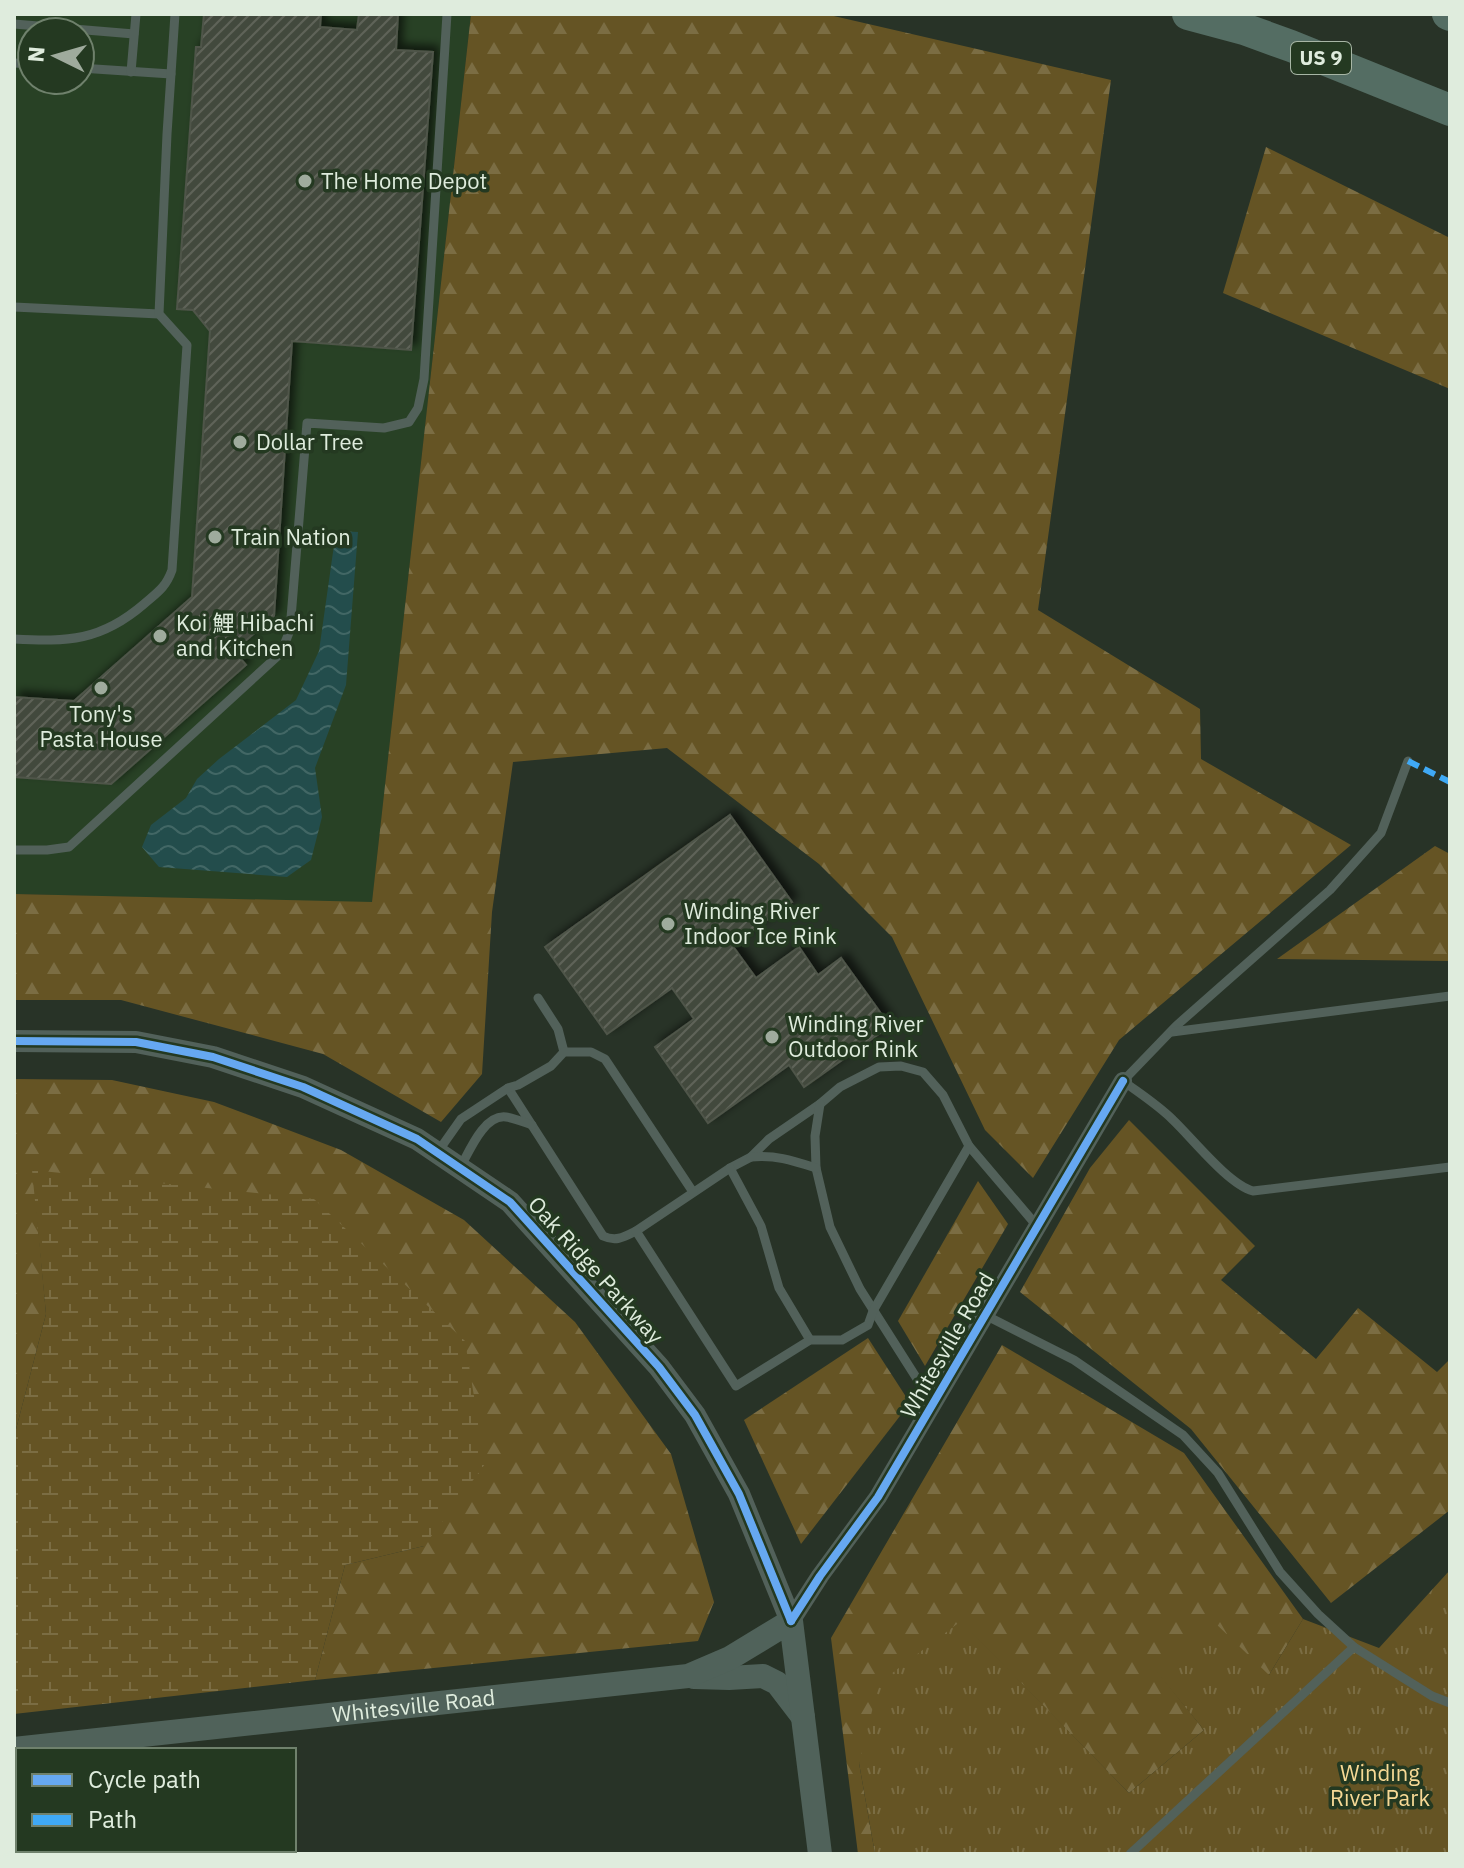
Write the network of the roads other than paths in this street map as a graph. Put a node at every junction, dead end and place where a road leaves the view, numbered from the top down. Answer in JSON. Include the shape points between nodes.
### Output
{"nodes":[{"id":1,"x":136,"y":14,"type":"edge"},
{"id":2,"x":175,"y":14,"type":"edge"},
{"id":3,"x":447,"y":14,"type":"edge"},
{"id":4,"x":1188,"y":14,"type":"edge"},
{"id":5,"x":1256,"y":14,"type":"edge"},
{"id":6,"x":14,"y":24,"type":"edge"},
{"id":7,"x":134,"y":34,"type":"junction"},
{"id":8,"x":96,"y":69,"type":"edge"},
{"id":9,"x":131,"y":72,"type":"junction"},
{"id":10,"x":171,"y":74,"type":"junction"},
{"id":11,"x":1450,"y":110,"type":"edge"},
{"id":12,"x":14,"y":307,"type":"edge"},
{"id":13,"x":159,"y":314,"type":"junction"},
{"id":14,"x":14,"y":639,"type":"edge"},
{"id":15,"x":1408,"y":761,"type":"dead end"},
{"id":16,"x":14,"y":850,"type":"edge"},
{"id":17,"x":1450,"y":996,"type":"edge"},
{"id":18,"x":538,"y":998,"type":"dead end"},
{"id":19,"x":1171,"y":1032,"type":"junction"},
{"id":20,"x":14,"y":1041,"type":"edge"},
{"id":21,"x":564,"y":1052,"type":"junction"},
{"id":22,"x":1123,"y":1081,"type":"junction"},
{"id":23,"x":508,"y":1088,"type":"junction"},
{"id":24,"x":820,"y":1104,"type":"junction"},
{"id":25,"x":532,"y":1125,"type":"junction"},
{"id":26,"x":969,"y":1146,"type":"junction"},
{"id":27,"x":437,"y":1153,"type":"junction"},
{"id":28,"x":751,"y":1157,"type":"junction"},
{"id":29,"x":1450,"y":1167,"type":"edge"},
{"id":30,"x":460,"y":1168,"type":"junction"},
{"id":31,"x":730,"y":1168,"type":"junction"},
{"id":32,"x":816,"y":1168,"type":"junction"},
{"id":33,"x":693,"y":1192,"type":"junction"},
{"id":34,"x":1037,"y":1226,"type":"junction"},
{"id":35,"x":636,"y":1231,"type":"junction"},
{"id":36,"x":873,"y":1311,"type":"junction"},
{"id":37,"x":985,"y":1315,"type":"junction"},
{"id":38,"x":810,"y":1340,"type":"junction"},
{"id":39,"x":933,"y":1404,"type":"junction"},
{"id":40,"x":791,"y":1621,"type":"junction"},
{"id":41,"x":1354,"y":1647,"type":"junction"},
{"id":42,"x":688,"y":1676,"type":"junction"},
{"id":43,"x":1450,"y":1703,"type":"edge"},
{"id":44,"x":803,"y":1717,"type":"junction"},
{"id":45,"x":23,"y":1748,"type":"edge"},
{"id":46,"x":820,"y":1854,"type":"edge"},
{"id":47,"x":1130,"y":1854,"type":"edge"}],
"edges":[{"from":1,"to":7,"type":"lane"},
{"from":2,"to":10,"type":"lane"},
{"from":3,"to":16,"type":"lane","via":[[418,408],[409,422],[384,428],[307,423],[290,630],[281,653],[69,847]]},
{"from":4,"to":11,"type":"highway","number":"US 9","via":[[1291,46]]},
{"from":5,"to":11,"type":"highway"},
{"from":6,"to":7,"type":"lane"},
{"from":7,"to":9,"type":"lane"},
{"from":8,"to":9,"type":"lane"},
{"from":9,"to":10,"type":"lane"},
{"from":10,"to":13,"type":"lane"},
{"from":12,"to":13,"type":"lane"},
{"from":13,"to":14,"type":"lane","via":[[187,345],[167,584],[126,619],[87,637]]},
{"from":15,"to":19,"type":"lane","via":[[1381,833],[1330,890]]},
{"from":17,"to":19,"type":"lane"},
{"from":18,"to":21,"type":"lane","via":[[558,1029]]},
{"from":19,"to":22,"type":"lane"},
{"from":20,"to":27,"type":"street","name":"Oak Ridge Parkway","via":[[136,1042],[213,1057],[303,1087]]},
{"from":21,"to":23,"type":"lane","via":[[551,1066]]},
{"from":21,"to":33,"type":"lane","via":[[591,1052],[605,1059]]},
{"from":22,"to":29,"type":"lane","via":[[1171,1118],[1243,1188],[1253,1191]]},
{"from":22,"to":34,"type":"street","name":"Whitesville Road"},
{"from":23,"to":25,"type":"lane"},
{"from":23,"to":27,"type":"lane","via":[[461,1119]]},
{"from":24,"to":26,"type":"lane","via":[[879,1067],[923,1072],[943,1095]]},
{"from":24,"to":28,"type":"lane"},
{"from":24,"to":32,"type":"lane"},
{"from":25,"to":30,"type":"lane","via":[[497,1117]]},
{"from":25,"to":35,"type":"lane","via":[[603,1236],[620,1239]]},
{"from":26,"to":34,"type":"lane"},
{"from":26,"to":36,"type":"lane"},
{"from":27,"to":30,"type":"street","name":"Oak Ridge Parkway"},
{"from":28,"to":31,"type":"lane"},
{"from":28,"to":32,"type":"lane","via":[[772,1155]]},
{"from":30,"to":40,"type":"street","name":"Oak Ridge Parkway","via":[[510,1202],[659,1367],[695,1415],[739,1494]]},
{"from":31,"to":33,"type":"lane"},
{"from":31,"to":38,"type":"lane","via":[[761,1226],[779,1288]]},
{"from":32,"to":36,"type":"lane","via":[[830,1227]]},
{"from":33,"to":35,"type":"lane"},
{"from":34,"to":37,"type":"street","name":"Whitesville Road"},
{"from":35,"to":38,"type":"lane","via":[[736,1386]]},
{"from":36,"to":38,"type":"lane","via":[[868,1325],[842,1340]]},
{"from":36,"to":39,"type":"lane"},
{"from":37,"to":39,"type":"street","name":"Whitesville Road"},
{"from":37,"to":41,"type":"lane","via":[[1074,1360],[1183,1435],[1218,1473],[1280,1572]]},
{"from":39,"to":40,"type":"street","name":"Whitesville Road","via":[[878,1497]]},
{"from":40,"to":42,"type":"main road","name":"Whitesville Road"},
{"from":40,"to":44,"type":"main road","name":"Oak Ridge Parkway"},
{"from":41,"to":43,"type":"lane"},
{"from":41,"to":47,"type":"lane"},
{"from":42,"to":44,"type":"main road","via":[[763,1676],[777,1683]]},
{"from":42,"to":45,"type":"main road","name":"Whitesville Road"},
{"from":44,"to":46,"type":"main road","name":"Oak Ridge Parkway"}]}
